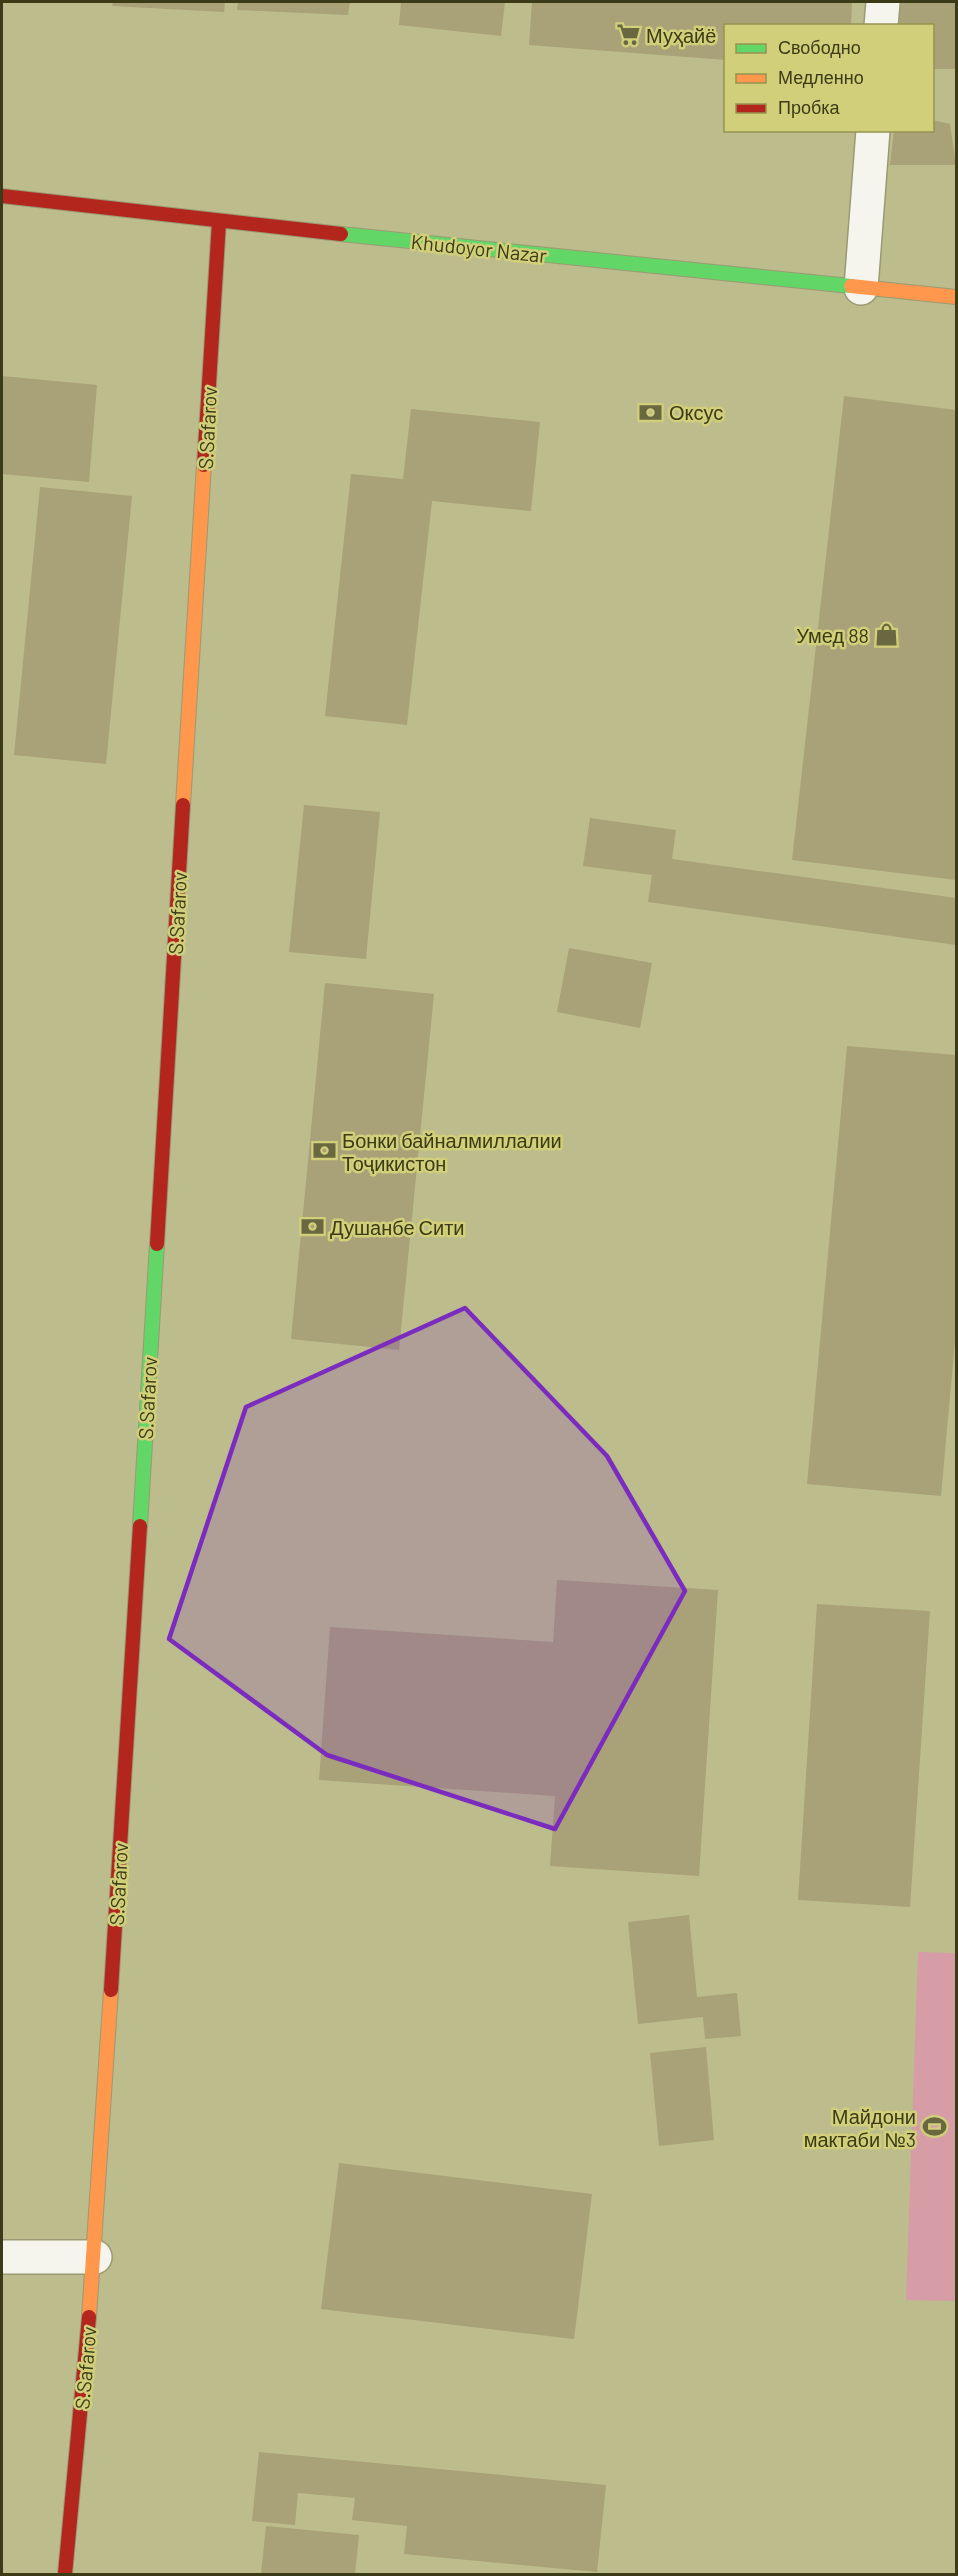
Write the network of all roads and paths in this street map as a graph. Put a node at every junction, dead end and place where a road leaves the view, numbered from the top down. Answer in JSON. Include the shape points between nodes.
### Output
{"nodes":[{"id":1,"x":883,"y":2,"type":"edge"},
{"id":2,"x":881,"y":24,"type":"edge"},
{"id":3,"x":873,"y":132,"type":"edge"},
{"id":4,"x":2,"y":196,"type":"edge"},
{"id":5,"x":219,"y":222,"type":"junction"},
{"id":6,"x":861,"y":288,"type":"junction"},
{"id":7,"x":957,"y":297,"type":"edge"},
{"id":8,"x":95,"y":2257,"type":"junction"},
{"id":9,"x":2,"y":2258,"type":"edge"},
{"id":10,"x":65,"y":2574,"type":"edge"}],
"edges":[{"from":1,"to":2,"type":"street"},
{"from":3,"to":6,"type":"street"},
{"from":4,"to":5,"type":"street","name":"Khudoyor Nazar"},
{"from":5,"to":6,"type":"street","name":"Khudoyor Nazar"},
{"from":5,"to":8,"type":"street","name":"S.Safarov"},
{"from":6,"to":7,"type":"street","name":"Khudoyor Nazar"},
{"from":8,"to":9,"type":"street"},
{"from":8,"to":10,"type":"street","name":"S.Safarov"}]}
